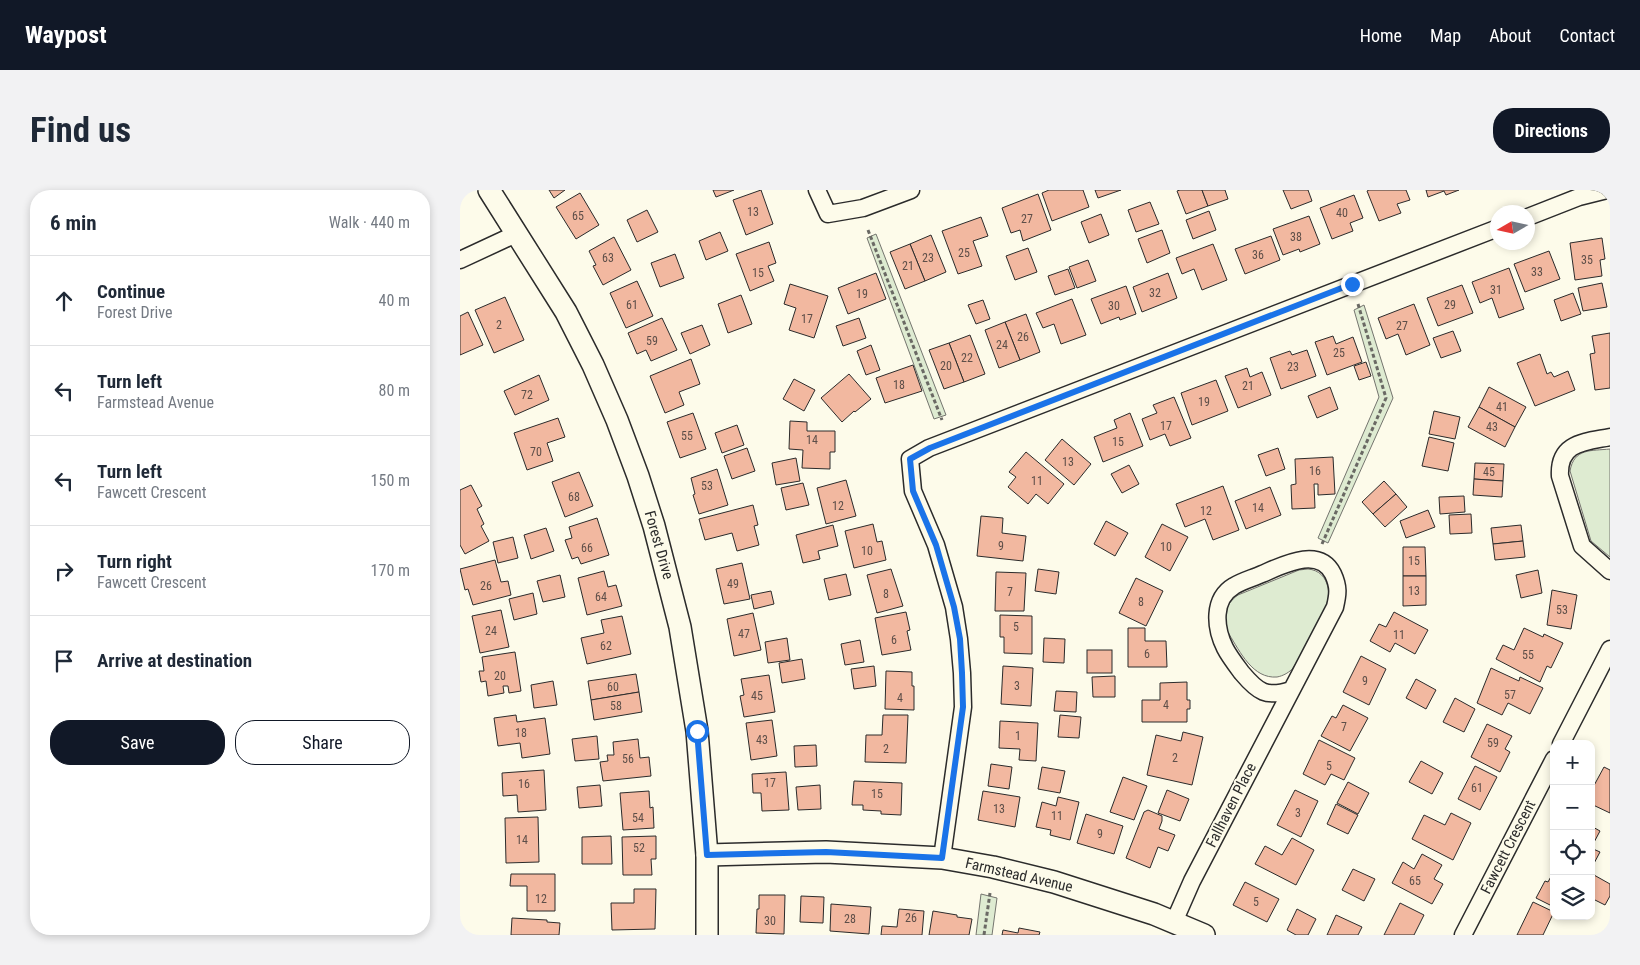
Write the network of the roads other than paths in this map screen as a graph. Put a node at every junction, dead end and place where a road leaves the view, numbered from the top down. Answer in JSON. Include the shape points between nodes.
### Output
{"nodes":[{"id":1,"x":489,"y":190,"type":"edge"},
{"id":2,"x":817,"y":190,"type":"edge"},
{"id":3,"x":911,"y":190,"type":"edge"},
{"id":4,"x":1607,"y":190,"type":"edge"},
{"id":5,"x":1535,"y":214,"type":"edge"},
{"id":6,"x":1490,"y":231,"type":"edge"},
{"id":7,"x":518,"y":233,"type":"junction"},
{"id":8,"x":460,"y":260,"type":"edge"},
{"id":9,"x":1610,"y":437,"type":"edge"},
{"id":10,"x":1610,"y":571,"type":"edge"},
{"id":11,"x":1610,"y":649,"type":"edge"},
{"id":12,"x":1290,"y":690,"type":"junction"},
{"id":13,"x":1563,"y":740,"type":"edge"},
{"id":14,"x":1550,"y":767,"type":"edge"},
{"id":15,"x":707,"y":855,"type":"junction"},
{"id":16,"x":942,"y":858,"type":"junction"},
{"id":17,"x":1174,"y":922,"type":"junction"},
{"id":18,"x":708,"y":935,"type":"edge"},
{"id":19,"x":1204,"y":935,"type":"edge"},
{"id":20,"x":1463,"y":935,"type":"edge"}],
"edges":[{"from":1,"to":7,"type":"street","name":"Forest Drive"},
{"from":2,"to":3,"type":"street","via":[[828,214],[863,208]]},
{"from":4,"to":5,"type":"street"},
{"from":6,"to":16,"type":"street","via":[[930,448],[910,459],[913,491],[936,545],[960,639],[963,707]]},
{"from":7,"to":8,"type":"street"},
{"from":7,"to":15,"type":"street","name":"Forest Drive","via":[[566,312],[593,365],[617,420],[654,526],[690,679]]},
{"from":9,"to":10,"type":"street","via":[[1575,445],[1564,455],[1560,468],[1582,546]]},
{"from":11,"to":13,"type":"street"},
{"from":12,"to":12,"type":"street","name":"Fallhaven Place","via":[[1277,694],[1263,692],[1248,680],[1225,648],[1219,632],[1218,608],[1223,596],[1233,587],[1296,561],[1310,559],[1322,562],[1330,569],[1338,584],[1338,594],[1335,607]]},
{"from":12,"to":17,"type":"street","name":"Fallhaven Place"},
{"from":14,"to":20,"type":"street","name":"Fawcett Crescent"},
{"from":15,"to":16,"type":"street","name":"Farmstead Avenue","via":[[826,852]]},
{"from":15,"to":18,"type":"street","name":"Forest Drive"},
{"from":16,"to":17,"type":"street","name":"Farmstead Avenue","via":[[1054,882]]},
{"from":17,"to":19,"type":"street","name":"Farmstead Avenue"}]}
